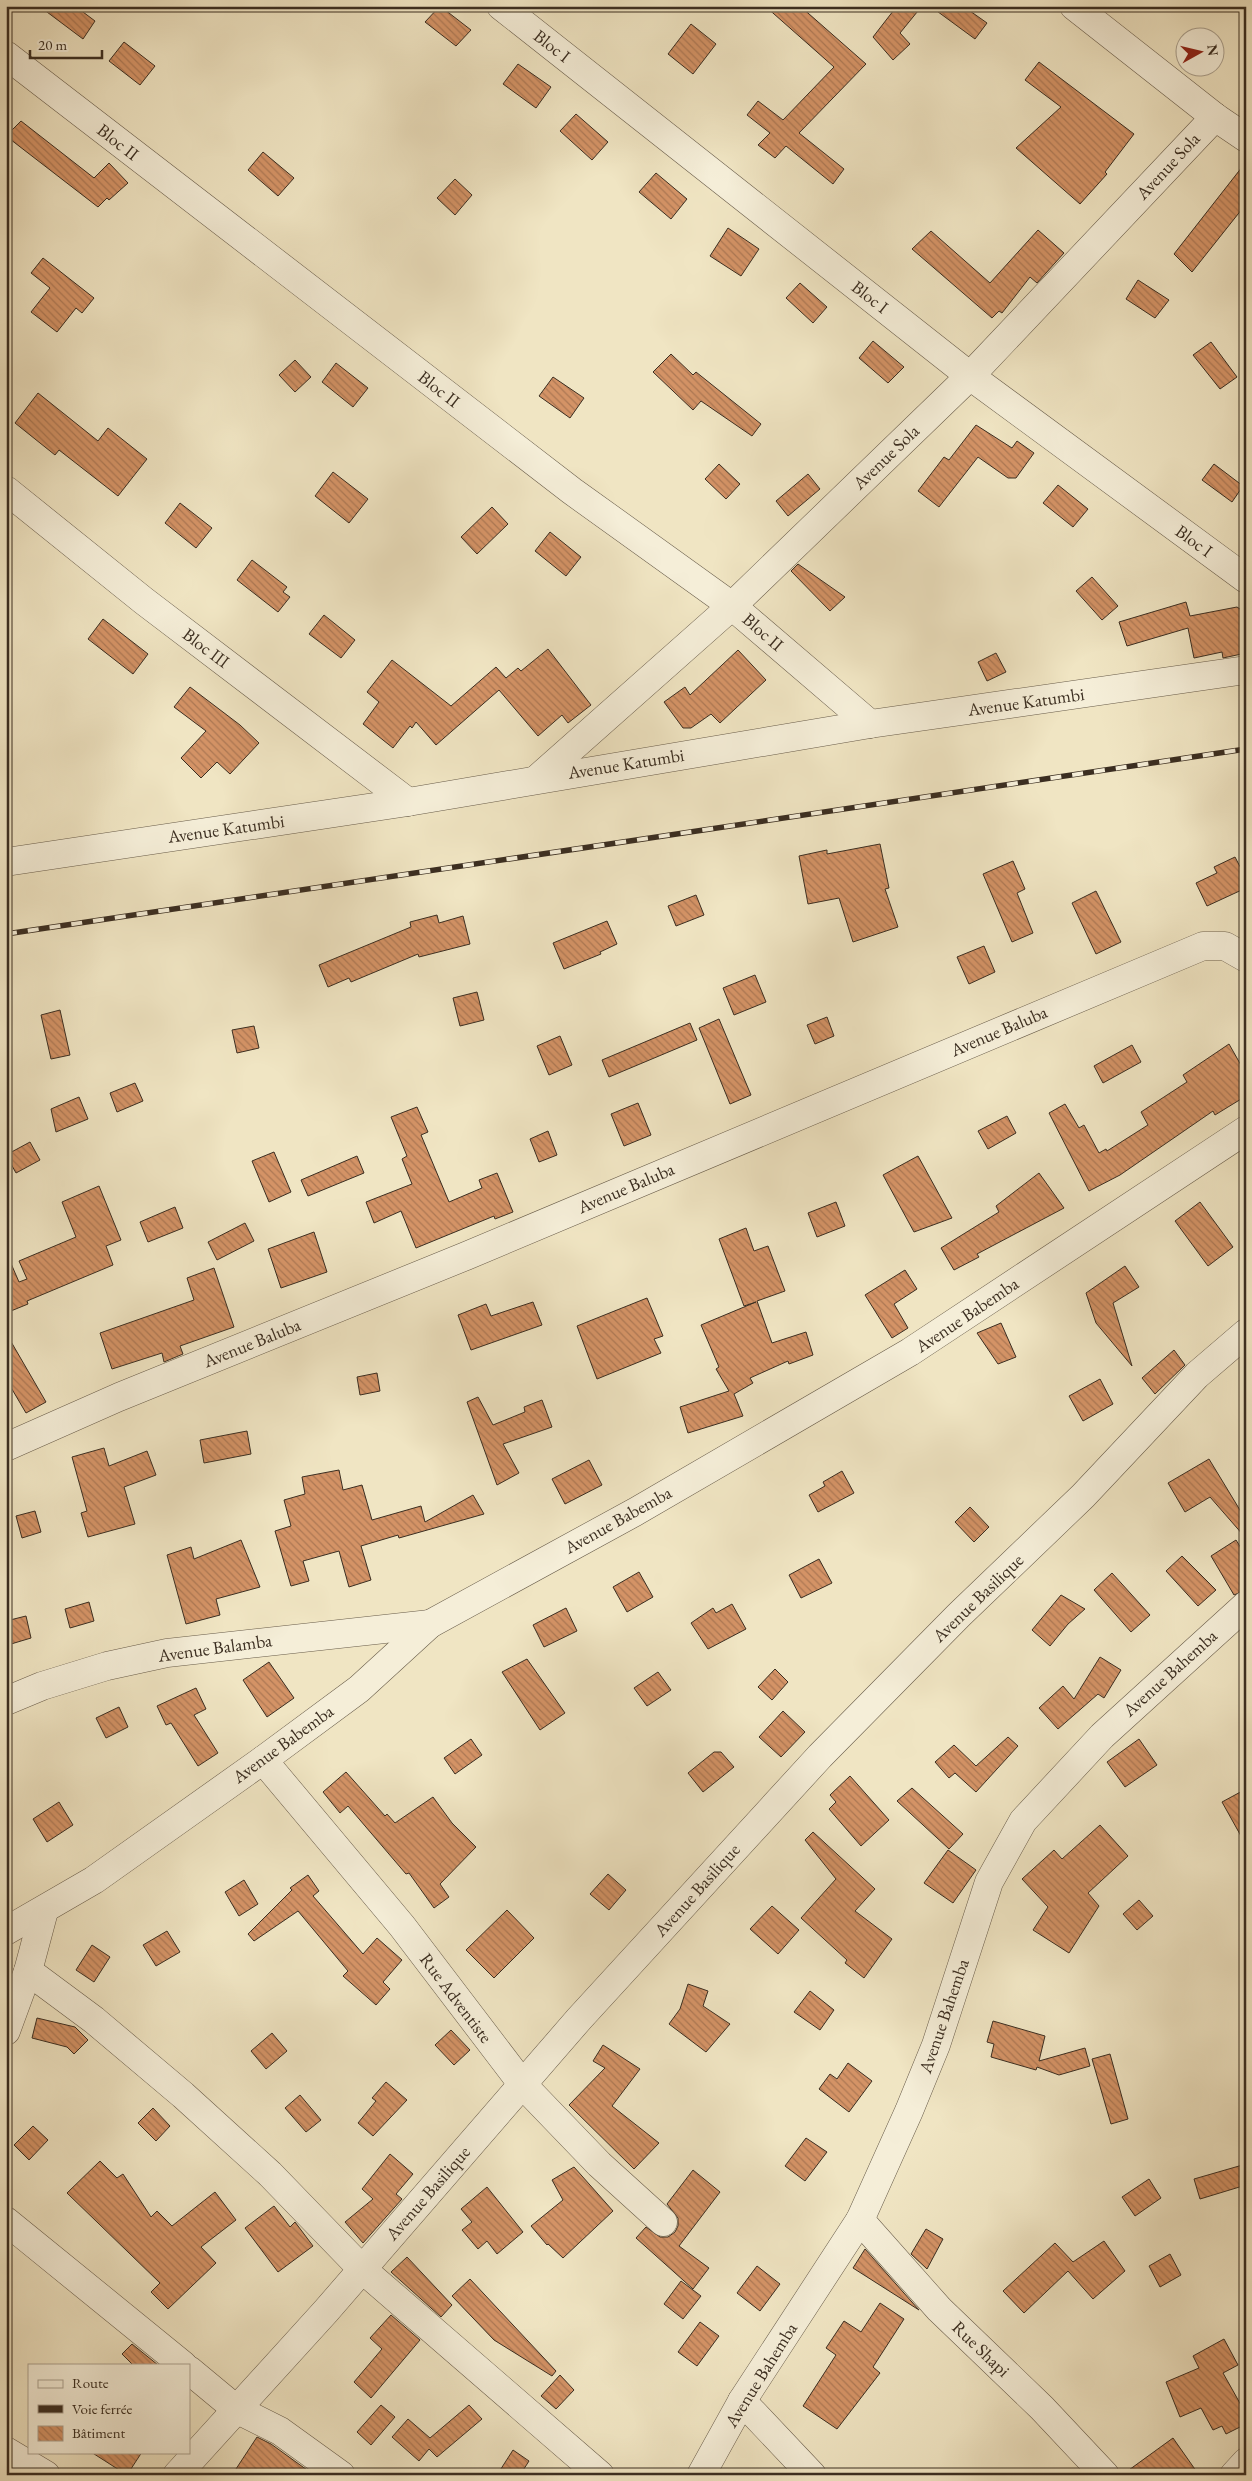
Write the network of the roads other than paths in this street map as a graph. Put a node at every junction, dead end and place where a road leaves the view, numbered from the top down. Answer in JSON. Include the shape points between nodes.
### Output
{"nodes":[{"id":1,"x":501,"y":6,"type":"edge"},
{"id":2,"x":1074,"y":6,"type":"edge"},
{"id":3,"x":6,"y":55,"type":"edge"},
{"id":4,"x":1215,"y":117,"type":"junction"},
{"id":5,"x":1246,"y":138,"type":"edge"},
{"id":6,"x":970,"y":376,"type":"junction"},
{"id":7,"x":6,"y":490,"type":"edge"},
{"id":8,"x":1246,"y":579,"type":"edge"},
{"id":9,"x":732,"y":606,"type":"junction"},
{"id":10,"x":1246,"y":670,"type":"edge"},
{"id":11,"x":870,"y":724,"type":"junction"},
{"id":12,"x":538,"y":778,"type":"junction"},
{"id":13,"x":408,"y":802,"type":"junction"},
{"id":14,"x":6,"y":862,"type":"edge"},
{"id":15,"x":1246,"y":958,"type":"edge"},
{"id":16,"x":1246,"y":1130,"type":"edge"},
{"id":17,"x":1246,"y":1333,"type":"edge"},
{"id":18,"x":6,"y":1447,"type":"edge"},
{"id":19,"x":1246,"y":1605,"type":"edge"},
{"id":20,"x":430,"y":1624,"type":"junction"},
{"id":21,"x":6,"y":1701,"type":"edge"},
{"id":22,"x":263,"y":1760,"type":"junction"},
{"id":23,"x":44,"y":1911,"type":"junction"},
{"id":24,"x":6,"y":1931,"type":"edge"},
{"id":25,"x":28,"y":1971,"type":"junction"},
{"id":26,"x":6,"y":2031,"type":"edge"},
{"id":27,"x":523,"y":2085,"type":"junction"},
{"id":28,"x":860,"y":2220,"type":"junction"},
{"id":29,"x":6,"y":2221,"type":"edge"},
{"id":30,"x":664,"y":2222,"type":"dead end"},
{"id":31,"x":362,"y":2269,"type":"junction"},
{"id":32,"x":182,"y":2364,"type":"edge"},
{"id":33,"x":190,"y":2371,"type":"edge"},
{"id":34,"x":742,"y":2401,"type":"junction"},
{"id":35,"x":236,"y":2409,"type":"junction"},
{"id":36,"x":6,"y":2451,"type":"edge"},
{"id":37,"x":1246,"y":2462,"type":"edge"},
{"id":38,"x":46,"y":2475,"type":"edge"},
{"id":39,"x":177,"y":2475,"type":"edge"},
{"id":40,"x":341,"y":2475,"type":"edge"},
{"id":41,"x":600,"y":2475,"type":"edge"},
{"id":42,"x":701,"y":2475,"type":"edge"},
{"id":43,"x":812,"y":2475,"type":"edge"},
{"id":44,"x":1105,"y":2475,"type":"edge"},
{"id":45,"x":1234,"y":2475,"type":"edge"}],
"edges":[{"from":1,"to":6,"type":"street","name":"Bloc I"},
{"from":2,"to":4,"type":"street"},
{"from":3,"to":9,"type":"street","name":"Bloc II","via":[[572,491]]},
{"from":4,"to":5,"type":"street"},
{"from":4,"to":6,"type":"street","name":"Avenue Sola"},
{"from":6,"to":8,"type":"street","name":"Bloc I"},
{"from":6,"to":9,"type":"street","name":"Avenue Sola"},
{"from":7,"to":13,"type":"street","name":"Bloc III","via":[[144,601]]},
{"from":9,"to":11,"type":"street","name":"Bloc II"},
{"from":9,"to":12,"type":"street","name":"Avenue Sola"},
{"from":10,"to":11,"type":"street","name":"Avenue Katumbi"},
{"from":11,"to":12,"type":"street","name":"Avenue Katumbi"},
{"from":12,"to":13,"type":"street","name":"Avenue Katumbi"},
{"from":13,"to":14,"type":"street","name":"Avenue Katumbi"},
{"from":15,"to":18,"type":"street","name":"Avenue Baluba","via":[[1225,946],[1203,946]]},
{"from":16,"to":20,"type":"street","name":"Avenue Babemba","via":[[910,1352],[644,1507]]},
{"from":17,"to":27,"type":"street","name":"Avenue Basilique","via":[[1197,1375],[1083,1496],[959,1615],[820,1756]]},
{"from":19,"to":28,"type":"street","name":"Avenue Bahemba","via":[[1102,1736],[1023,1821],[989,1882],[936,2045]]},
{"from":20,"to":21,"type":"street","name":"Avenue Balamba","via":[[167,1652],[107,1666]]},
{"from":20,"to":22,"type":"street","name":"Avenue Babemba","via":[[359,1689]]},
{"from":22,"to":23,"type":"street","name":"Avenue Babemba","via":[[94,1880]]},
{"from":22,"to":27,"type":"street","name":"Rue Adventiste","via":[[402,1926]]},
{"from":23,"to":24,"type":"street","name":"Avenue Babemba"},
{"from":23,"to":25,"type":"street"},
{"from":25,"to":26,"type":"street"},
{"from":25,"to":31,"type":"street","via":[[102,2026],[183,2094],[270,2174]]},
{"from":27,"to":30,"type":"street","name":"Rue Adventiste","via":[[599,2164]]},
{"from":27,"to":31,"type":"street","name":"Avenue Basilique"},
{"from":28,"to":34,"type":"street","name":"Avenue Bahemba"},
{"from":28,"to":44,"type":"street","name":"Rue Shapi","via":[[939,2309],[1042,2408]]},
{"from":29,"to":32,"type":"street"},
{"from":31,"to":35,"type":"street","name":"Avenue Basilique"},
{"from":31,"to":41,"type":"street"},
{"from":33,"to":35,"type":"street"},
{"from":34,"to":42,"type":"street","name":"Avenue Bahemba"},
{"from":34,"to":43,"type":"street"},
{"from":35,"to":39,"type":"street","name":"Avenue Basilique"},
{"from":35,"to":40,"type":"street","via":[[280,2431]]},
{"from":36,"to":38,"type":"street"},
{"from":37,"to":45,"type":"street"}]}
